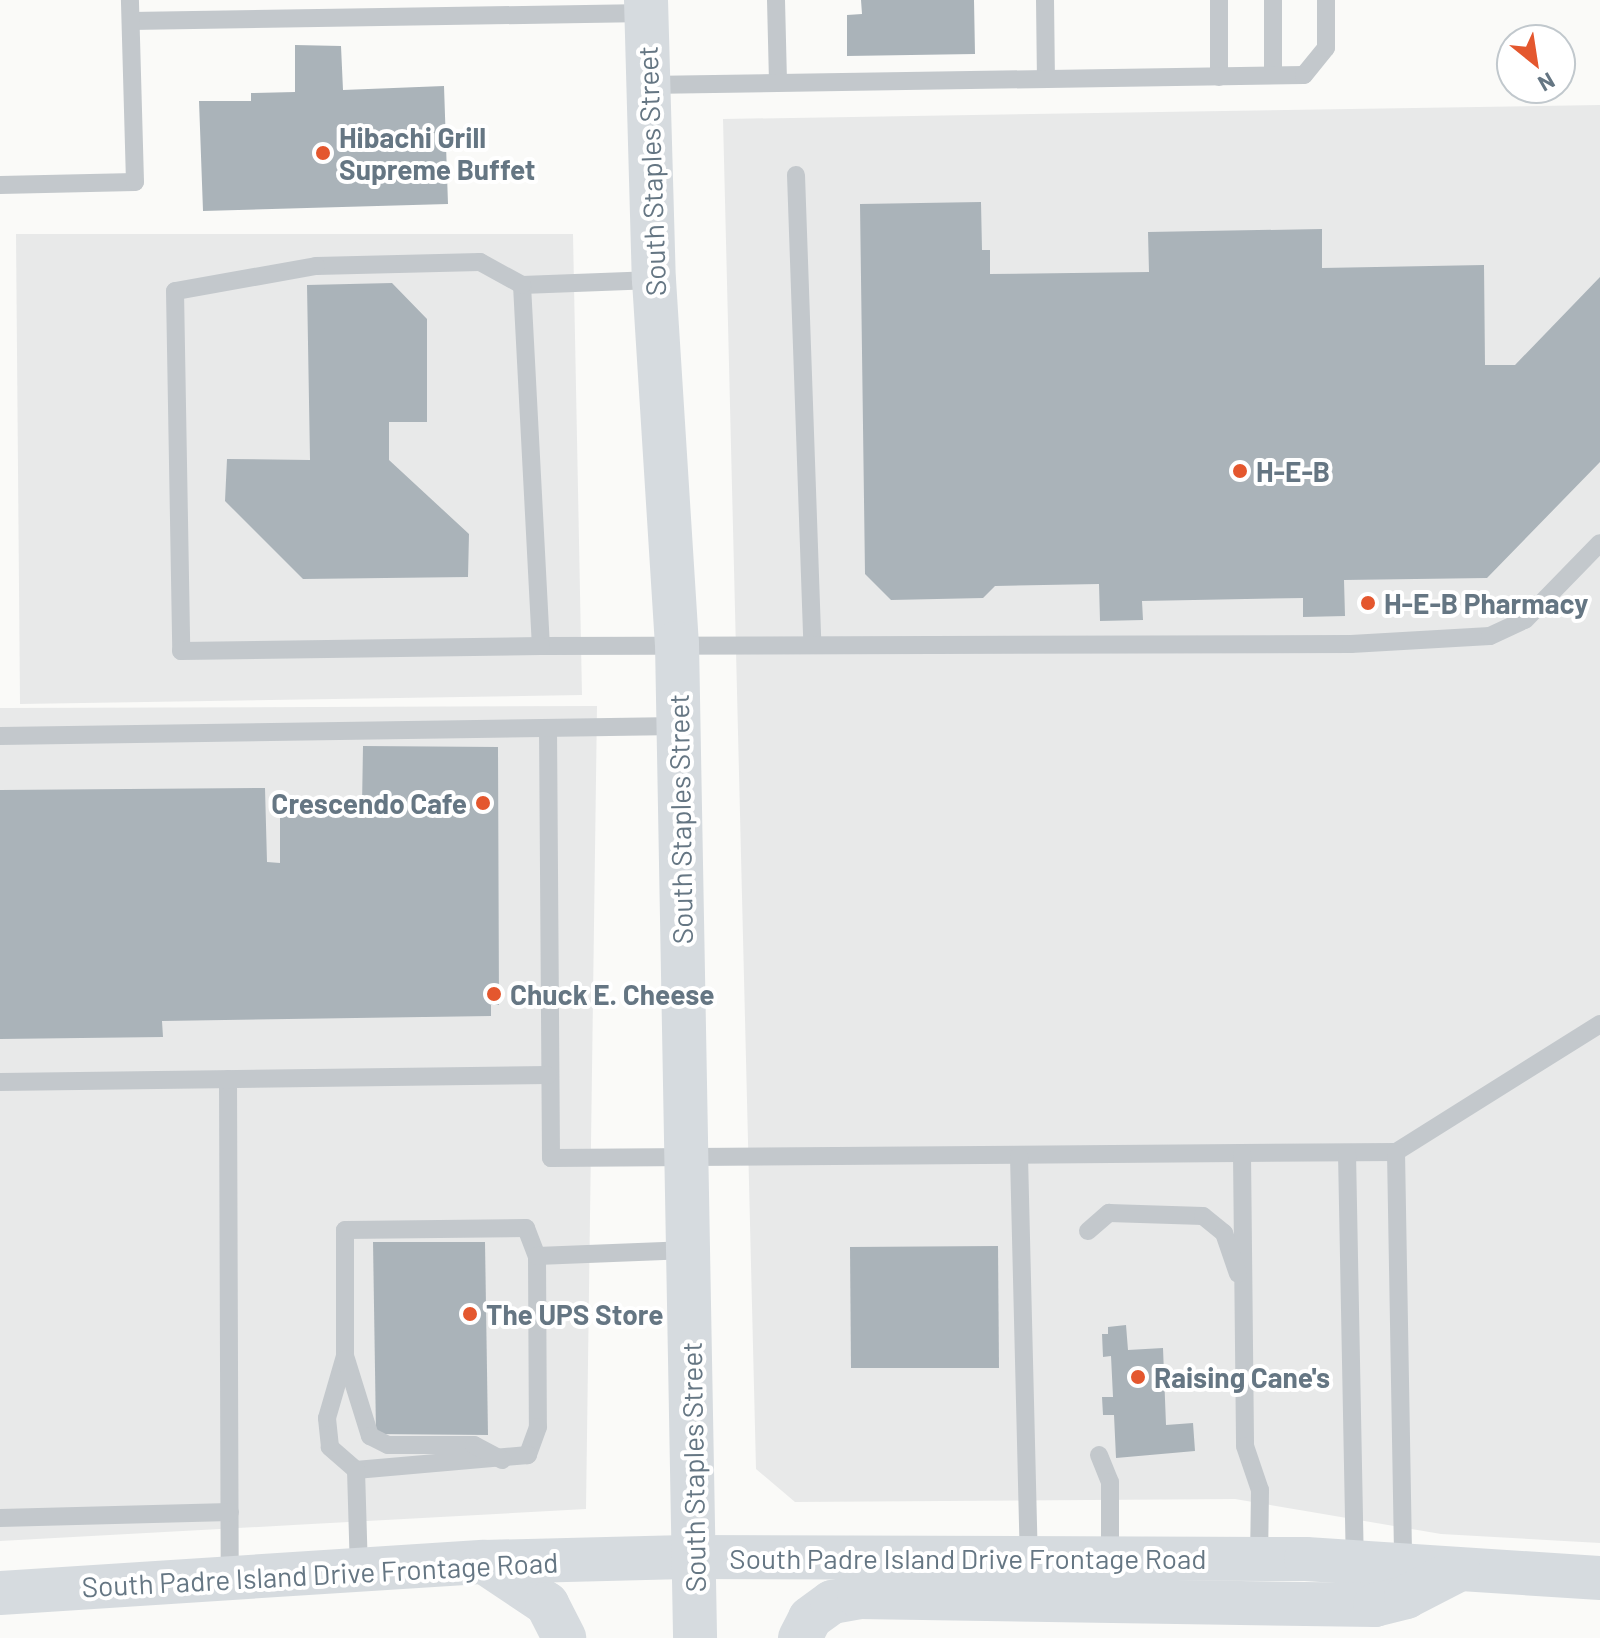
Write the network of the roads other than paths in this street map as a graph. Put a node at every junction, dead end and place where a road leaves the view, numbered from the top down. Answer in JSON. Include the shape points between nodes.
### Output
{"nodes":[{"id":1,"x":130,"y":0,"type":"edge"},
{"id":2,"x":776,"y":0,"type":"edge"},
{"id":3,"x":1045,"y":0,"type":"edge"},
{"id":4,"x":1219,"y":0,"type":"edge"},
{"id":5,"x":1273,"y":0,"type":"edge"},
{"id":6,"x":1326,"y":0,"type":"edge"},
{"id":7,"x":647,"y":6,"type":"edge"},
{"id":8,"x":131,"y":21,"type":"junction"},
{"id":9,"x":1273,"y":75,"type":"junction"},
{"id":10,"x":1219,"y":77,"type":"junction"},
{"id":11,"x":1046,"y":79,"type":"junction"},
{"id":12,"x":778,"y":82,"type":"junction"},
{"id":13,"x":647,"y":85,"type":"junction"},
{"id":14,"x":796,"y":175,"type":"dead end"},
{"id":15,"x":0,"y":185,"type":"edge"},
{"id":16,"x":654,"y":280,"type":"junction"},
{"id":17,"x":522,"y":285,"type":"junction"},
{"id":18,"x":1600,"y":543,"type":"edge"},
{"id":19,"x":677,"y":643,"type":"junction"},
{"id":20,"x":812,"y":643,"type":"junction"},
{"id":21,"x":541,"y":646,"type":"junction"},
{"id":22,"x":678,"y":726,"type":"junction"},
{"id":23,"x":548,"y":728,"type":"junction"},
{"id":24,"x":0,"y":736,"type":"edge"},
{"id":25,"x":1600,"y":1024,"type":"edge"},
{"id":26,"x":548,"y":1075,"type":"junction"},
{"id":27,"x":228,"y":1079,"type":"junction"},
{"id":28,"x":0,"y":1082,"type":"edge"},
{"id":29,"x":1396,"y":1152,"type":"junction"},
{"id":30,"x":1347,"y":1153,"type":"junction"},
{"id":31,"x":1242,"y":1154,"type":"junction"},
{"id":32,"x":1019,"y":1156,"type":"junction"},
{"id":33,"x":687,"y":1160,"type":"junction"},
{"id":34,"x":1088,"y":1231,"type":"dead end"},
{"id":35,"x":689,"y":1250,"type":"junction"},
{"id":36,"x":537,"y":1256,"type":"junction"},
{"id":37,"x":1243,"y":1292,"type":"junction"},
{"id":38,"x":345,"y":1356,"type":"junction"},
{"id":39,"x":1099,"y":1455,"type":"dead end"},
{"id":40,"x":503,"y":1461,"type":"junction"},
{"id":41,"x":356,"y":1470,"type":"junction"},
{"id":42,"x":230,"y":1512,"type":"junction"},
{"id":43,"x":0,"y":1518,"type":"edge"},
{"id":44,"x":695,"y":1557,"type":"junction"},
{"id":45,"x":1029,"y":1557,"type":"junction"},
{"id":46,"x":1110,"y":1558,"type":"junction"},
{"id":47,"x":1259,"y":1559,"type":"junction"},
{"id":48,"x":1355,"y":1561,"type":"junction"},
{"id":49,"x":484,"y":1562,"type":"junction"},
{"id":50,"x":1403,"y":1565,"type":"junction"},
{"id":51,"x":1460,"y":1569,"type":"junction"},
{"id":52,"x":359,"y":1570,"type":"junction"},
{"id":53,"x":230,"y":1578,"type":"junction"},
{"id":54,"x":1600,"y":1578,"type":"edge"},
{"id":55,"x":0,"y":1593,"type":"edge"},
{"id":56,"x":564,"y":1638,"type":"edge"},
{"id":57,"x":695,"y":1638,"type":"edge"},
{"id":58,"x":800,"y":1638,"type":"edge"}],
"edges":[{"from":1,"to":8,"type":"lane"},
{"from":2,"to":12,"type":"lane"},
{"from":3,"to":11,"type":"lane"},
{"from":4,"to":10,"type":"lane"},
{"from":5,"to":9,"type":"lane"},
{"from":6,"to":9,"type":"lane","via":[[1326,48],[1304,75]]},
{"from":7,"to":8,"type":"lane"},
{"from":7,"to":13,"type":"main road","name":"South Staples Street"},
{"from":8,"to":15,"type":"lane","via":[[135,182]]},
{"from":9,"to":10,"type":"lane"},
{"from":10,"to":11,"type":"lane"},
{"from":11,"to":12,"type":"lane"},
{"from":12,"to":13,"type":"lane"},
{"from":13,"to":16,"type":"main road","name":"South Staples Street"},
{"from":14,"to":20,"type":"lane"},
{"from":16,"to":17,"type":"lane"},
{"from":16,"to":19,"type":"main road","name":"South Staples Street"},
{"from":17,"to":21,"type":"lane"},
{"from":17,"to":21,"type":"lane","via":[[480,262],[466,262],[316,266],[175,291],[181,651]]},
{"from":18,"to":20,"type":"lane","via":[[1525,620],[1490,636],[1351,644]]},
{"from":19,"to":20,"type":"lane"},
{"from":19,"to":21,"type":"lane"},
{"from":19,"to":22,"type":"main road","name":"South Staples Street"},
{"from":22,"to":23,"type":"lane"},
{"from":22,"to":33,"type":"main road","name":"South Staples Street"},
{"from":23,"to":24,"type":"lane"},
{"from":23,"to":26,"type":"lane"},
{"from":25,"to":29,"type":"lane"},
{"from":26,"to":27,"type":"lane"},
{"from":26,"to":33,"type":"lane","via":[[551,1158]]},
{"from":27,"to":28,"type":"lane"},
{"from":27,"to":42,"type":"lane"},
{"from":29,"to":30,"type":"lane"},
{"from":29,"to":50,"type":"lane"},
{"from":30,"to":31,"type":"lane"},
{"from":30,"to":48,"type":"lane"},
{"from":31,"to":32,"type":"lane"},
{"from":31,"to":37,"type":"lane"},
{"from":32,"to":33,"type":"lane"},
{"from":32,"to":45,"type":"lane"},
{"from":33,"to":35,"type":"main road","name":"South Staples Street"},
{"from":34,"to":37,"type":"lane","via":[[1109,1213],[1203,1216],[1224,1233]]},
{"from":35,"to":36,"type":"lane"},
{"from":35,"to":44,"type":"main road","name":"South Staples Street"},
{"from":36,"to":38,"type":"lane","via":[[526,1228],[345,1230]]},
{"from":36,"to":40,"type":"lane","via":[[538,1427],[528,1455]]},
{"from":37,"to":47,"type":"lane","via":[[1245,1446],[1260,1490]]},
{"from":38,"to":40,"type":"lane","via":[[370,1436],[388,1445],[474,1445]]},
{"from":38,"to":41,"type":"lane","via":[[327,1418],[330,1447]]},
{"from":39,"to":46,"type":"lane","via":[[1110,1482]]},
{"from":40,"to":41,"type":"lane"},
{"from":41,"to":52,"type":"lane"},
{"from":42,"to":43,"type":"lane"},
{"from":42,"to":53,"type":"lane"},
{"from":44,"to":45,"type":"main road","name":"South Padre Island Drive Frontage Road"},
{"from":44,"to":49,"type":"main road","name":"South Padre Island Drive Frontage Road"},
{"from":44,"to":57,"type":"main road","name":"South Staples Street"},
{"from":45,"to":46,"type":"main road","name":"South Padre Island Drive Frontage Road"},
{"from":46,"to":47,"type":"main road","name":"South Padre Island Drive Frontage Road"},
{"from":47,"to":48,"type":"main road","name":"South Padre Island Drive Frontage Road"},
{"from":48,"to":50,"type":"main road","name":"South Padre Island Drive Frontage Road"},
{"from":49,"to":52,"type":"main road","name":"South Padre Island Drive Frontage Road"},
{"from":49,"to":56,"type":"main road","via":[[547,1604]]},
{"from":50,"to":51,"type":"main road","name":"South Padre Island Drive Frontage Road"},
{"from":51,"to":54,"type":"main road","name":"South Padre Island Drive Frontage Road"},
{"from":51,"to":58,"type":"main road","via":[[1406,1597],[1375,1605],[859,1597],[832,1602],[810,1618]]},
{"from":52,"to":53,"type":"main road","name":"South Padre Island Drive Frontage Road"},
{"from":53,"to":55,"type":"main road","name":"South Padre Island Drive Frontage Road"}]}
